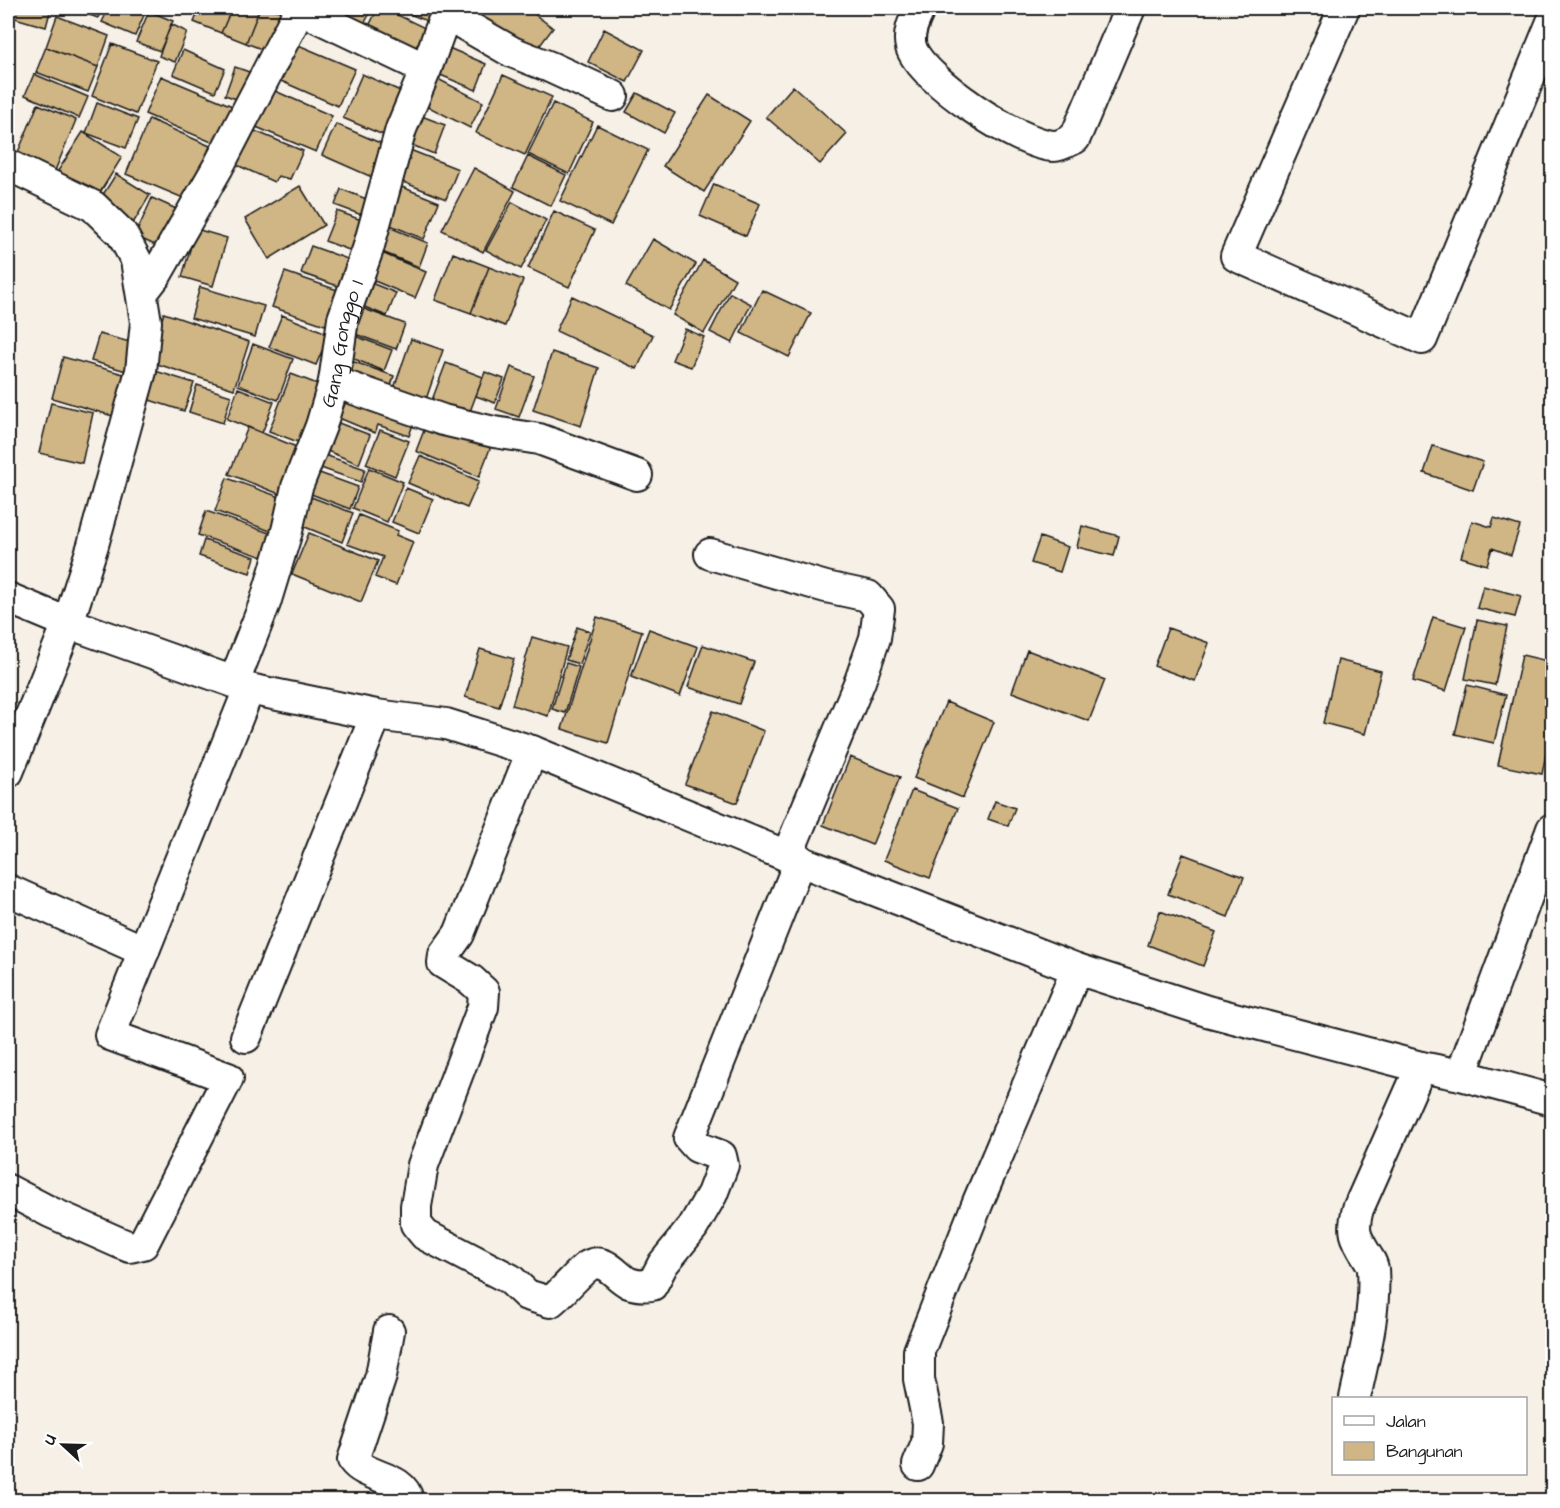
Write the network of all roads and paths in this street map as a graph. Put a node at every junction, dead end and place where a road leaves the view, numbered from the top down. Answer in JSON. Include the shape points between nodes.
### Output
{"nodes":[{"id":1,"x":300,"y":8,"type":"edge"},
{"id":2,"x":920,"y":8,"type":"edge"},
{"id":3,"x":1130,"y":8,"type":"edge"},
{"id":4,"x":1344,"y":8,"type":"edge"},
{"id":5,"x":447,"y":11,"type":"edge"},
{"id":6,"x":1549,"y":38,"type":"edge"},
{"id":7,"x":426,"y":69,"type":"junction"},
{"id":8,"x":613,"y":96,"type":"dead end"},
{"id":9,"x":8,"y":165,"type":"edge"},
{"id":10,"x":142,"y":293,"type":"junction"},
{"id":11,"x":334,"y":382,"type":"junction"},
{"id":12,"x":637,"y":475,"type":"dead end"},
{"id":13,"x":710,"y":554,"type":"dead end"},
{"id":14,"x":8,"y":598,"type":"edge"},
{"id":15,"x":68,"y":623,"type":"junction"},
{"id":16,"x":241,"y":686,"type":"junction"},
{"id":17,"x":376,"y":715,"type":"junction"},
{"id":18,"x":532,"y":751,"type":"junction"},
{"id":19,"x":8,"y":772,"type":"edge"},
{"id":20,"x":1552,"y":829,"type":"edge"},
{"id":21,"x":794,"y":858,"type":"junction"},
{"id":22,"x":8,"y":890,"type":"edge"},
{"id":23,"x":144,"y":951,"type":"junction"},
{"id":24,"x":1077,"y":969,"type":"junction"},
{"id":25,"x":246,"y":1037,"type":"dead end"},
{"id":26,"x":1421,"y":1067,"type":"junction"},
{"id":27,"x":1461,"y":1075,"type":"junction"},
{"id":28,"x":1552,"y":1100,"type":"edge"},
{"id":29,"x":8,"y":1190,"type":"edge"},
{"id":30,"x":389,"y":1331,"type":"dead end"},
{"id":31,"x":1355,"y":1397,"type":"edge"},
{"id":32,"x":918,"y":1465,"type":"dead end"},
{"id":33,"x":408,"y":1500,"type":"edge"}],
"edges":[{"from":1,"to":7,"type":"street"},
{"from":1,"to":10,"type":"street","via":[[218,168]]},
{"from":2,"to":3,"type":"street","via":[[910,32],[915,57],[982,115],[1030,141],[1055,146],[1075,138]]},
{"from":4,"to":6,"type":"street","via":[[1236,256],[1422,339]]},
{"from":5,"to":7,"type":"street","name":"Gang Gonggo 1"},
{"from":5,"to":8,"type":"street","via":[[512,52]]},
{"from":7,"to":11,"type":"street","name":"Gang Gonggo 1","via":[[401,129],[368,249],[343,319]]},
{"from":9,"to":10,"type":"street","via":[[93,206],[122,234],[130,248]]},
{"from":10,"to":15,"type":"street","via":[[146,322],[141,371]]},
{"from":11,"to":12,"type":"street","via":[[442,420],[539,439]]},
{"from":11,"to":16,"type":"street","name":"Gang Gonggo 1","via":[[297,487],[288,531]]},
{"from":13,"to":21,"type":"street","via":[[868,596],[879,609],[875,638]]},
{"from":14,"to":15,"type":"street"},
{"from":15,"to":16,"type":"street"},
{"from":15,"to":19,"type":"street"},
{"from":16,"to":17,"type":"street"},
{"from":16,"to":23,"type":"street","name":"Gang Gonggo 1"},
{"from":17,"to":18,"type":"street","via":[[446,724]]},
{"from":17,"to":25,"type":"street"},
{"from":18,"to":21,"type":"street"},
{"from":18,"to":21,"type":"street","via":[[459,934],[444,955],[443,963],[484,992],[483,1007],[423,1165],[416,1206],[416,1224],[425,1234],[510,1279],[527,1295],[550,1302],[589,1266],[598,1263],[627,1282],[652,1285],[663,1264],[693,1227],[723,1165],[721,1156],[697,1147],[689,1138]]},
{"from":20,"to":27,"type":"street"},
{"from":21,"to":24,"type":"street"},
{"from":22,"to":23,"type":"street"},
{"from":23,"to":29,"type":"street","name":"Gang Gonggo 1","via":[[110,1035],[228,1078],[143,1244],[130,1247]]},
{"from":24,"to":26,"type":"street","via":[[1207,1011]]},
{"from":24,"to":32,"type":"street","via":[[920,1351],[919,1379],[927,1443]]},
{"from":26,"to":27,"type":"street"},
{"from":26,"to":31,"type":"street","via":[[1353,1226],[1372,1265],[1374,1293]]},
{"from":27,"to":28,"type":"street"},
{"from":30,"to":33,"type":"street","via":[[381,1376],[353,1460],[358,1468],[399,1485]]}]}
